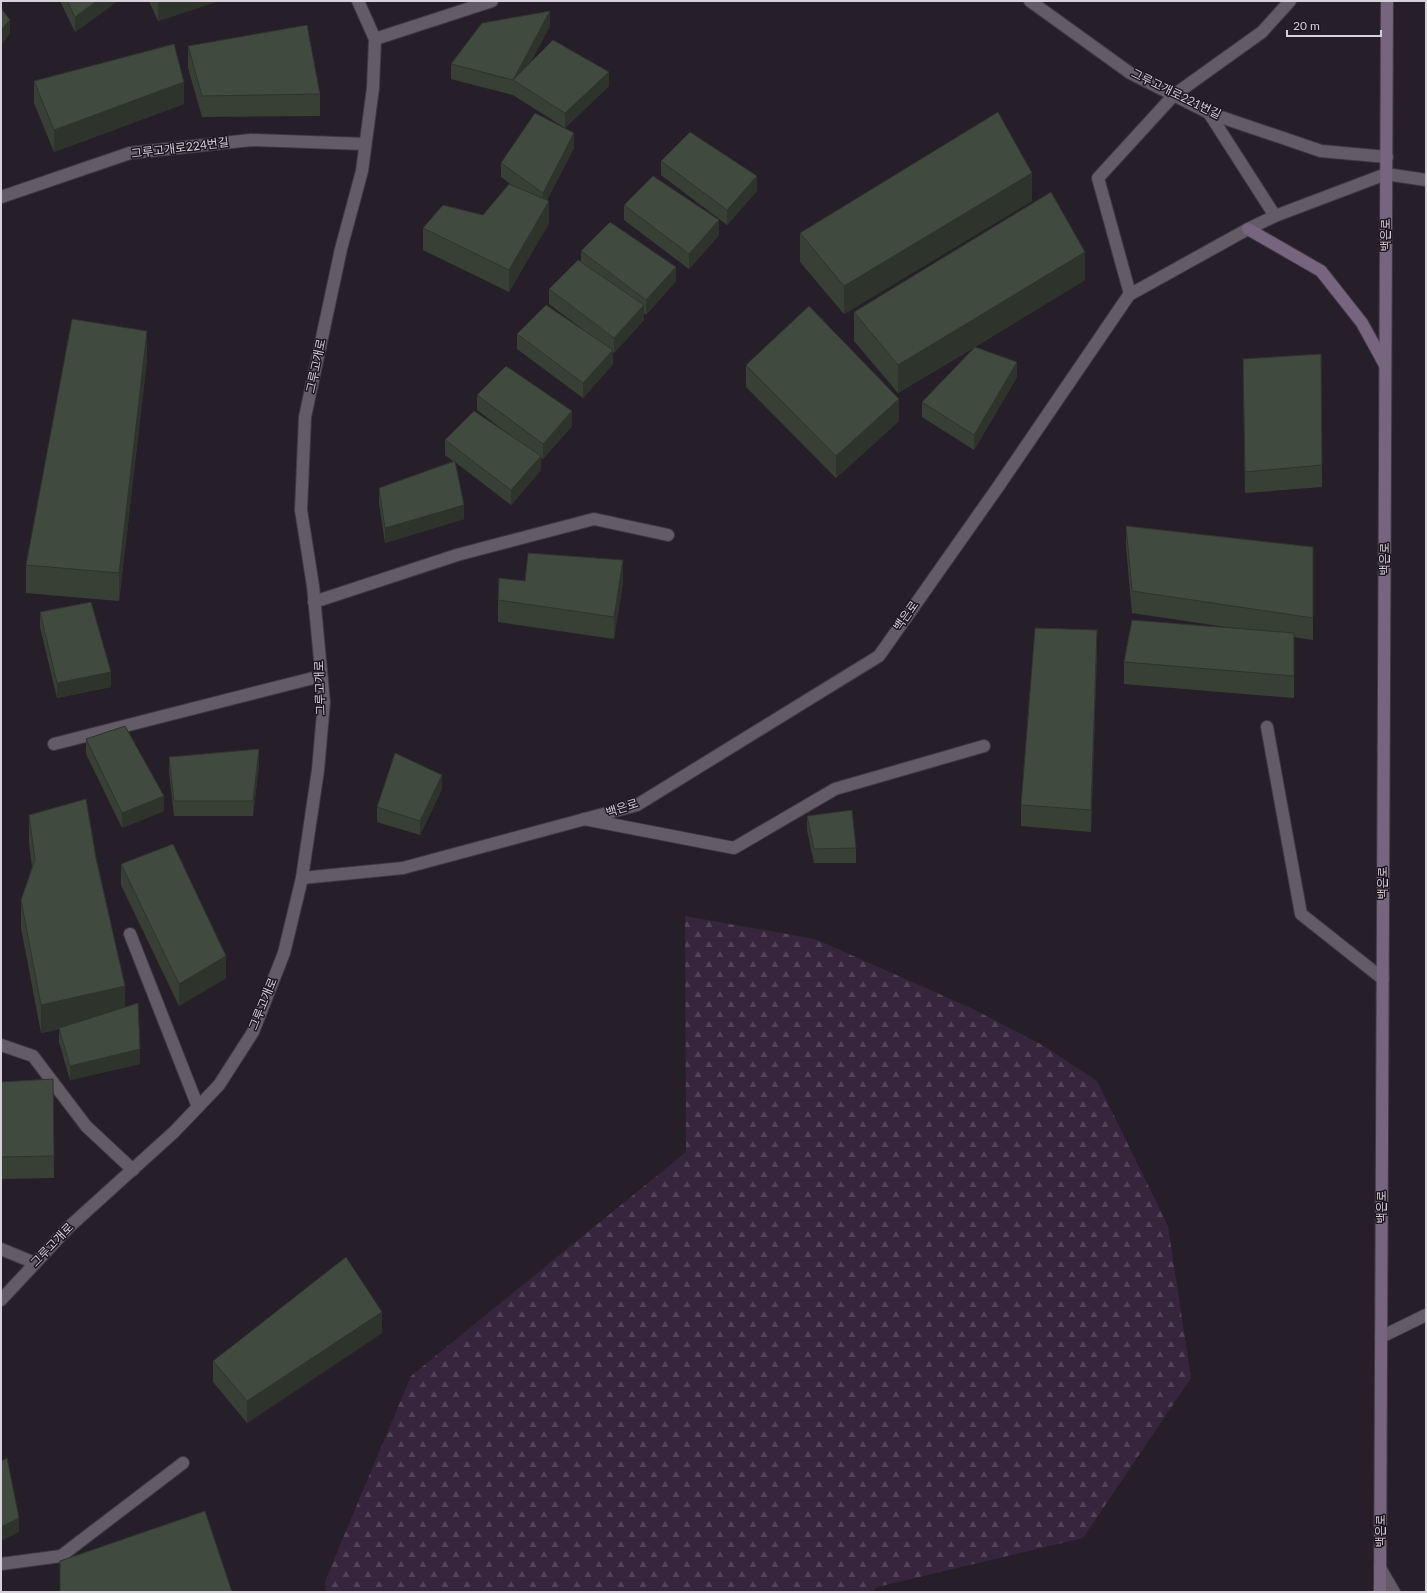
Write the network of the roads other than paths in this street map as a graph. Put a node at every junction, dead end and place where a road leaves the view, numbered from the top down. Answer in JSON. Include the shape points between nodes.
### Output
{"nodes":[{"id":1,"x":358,"y":1,"type":"edge"},
{"id":2,"x":492,"y":1,"type":"edge"},
{"id":3,"x":1030,"y":1,"type":"edge"},
{"id":4,"x":1290,"y":1,"type":"edge"},
{"id":5,"x":1387,"y":1,"type":"edge"},
{"id":6,"x":375,"y":39,"type":"junction"},
{"id":7,"x":1174,"y":95,"type":"junction"},
{"id":8,"x":1209,"y":113,"type":"junction"},
{"id":9,"x":366,"y":144,"type":"junction"},
{"id":10,"x":1387,"y":157,"type":"junction"},
{"id":11,"x":1386,"y":174,"type":"junction"},
{"id":12,"x":1426,"y":180,"type":"edge"},
{"id":13,"x":1,"y":197,"type":"edge"},
{"id":14,"x":1275,"y":216,"type":"junction"},
{"id":15,"x":1248,"y":229,"type":"junction"},
{"id":16,"x":1130,"y":294,"type":"junction"},
{"id":17,"x":1386,"y":367,"type":"junction"},
{"id":18,"x":668,"y":535,"type":"dead end"},
{"id":19,"x":314,"y":602,"type":"junction"},
{"id":20,"x":321,"y":676,"type":"junction"},
{"id":21,"x":1267,"y":727,"type":"dead end"},
{"id":22,"x":54,"y":744,"type":"dead end"},
{"id":23,"x":984,"y":746,"type":"dead end"},
{"id":24,"x":584,"y":819,"type":"junction"},
{"id":25,"x":302,"y":878,"type":"junction"},
{"id":26,"x":130,"y":934,"type":"dead end"},
{"id":27,"x":1383,"y":979,"type":"junction"},
{"id":28,"x":1,"y":1045,"type":"edge"},
{"id":29,"x":198,"y":1107,"type":"junction"},
{"id":30,"x":133,"y":1170,"type":"junction"},
{"id":31,"x":1,"y":1249,"type":"edge"},
{"id":32,"x":35,"y":1262,"type":"junction"},
{"id":33,"x":1,"y":1300,"type":"edge"},
{"id":34,"x":1426,"y":1315,"type":"edge"},
{"id":35,"x":1381,"y":1337,"type":"junction"},
{"id":36,"x":183,"y":1463,"type":"dead end"},
{"id":37,"x":1,"y":1564,"type":"edge"},
{"id":38,"x":1380,"y":1568,"type":"junction"},
{"id":39,"x":1380,"y":1592,"type":"edge"},
{"id":40,"x":1394,"y":1592,"type":"edge"}],
"edges":[{"from":1,"to":6,"type":"street","name":"그루고개로"},
{"from":2,"to":6,"type":"street"},
{"from":3,"to":7,"type":"street","name":"그루고개로221번길","via":[[1130,73]]},
{"from":4,"to":7,"type":"street","via":[[1262,32]]},
{"from":5,"to":10,"type":"main road","name":"백은로"},
{"from":6,"to":9,"type":"street","name":"그루고개로","via":[[373,88]]},
{"from":7,"to":8,"type":"street","name":"그루고개로221번길"},
{"from":7,"to":16,"type":"street","via":[[1098,178]]},
{"from":8,"to":10,"type":"street","name":"그루고개로221번길","via":[[1321,151]]},
{"from":8,"to":14,"type":"street"},
{"from":9,"to":13,"type":"street","name":"그루고개로224번길","via":[[251,140],[130,153]]},
{"from":9,"to":19,"type":"street","name":"그루고개로","via":[[305,417],[302,510]]},
{"from":10,"to":11,"type":"main road","name":"백은로"},
{"from":11,"to":12,"type":"street"},
{"from":11,"to":14,"type":"street","name":"백은로"},
{"from":11,"to":17,"type":"main road","name":"백은로"},
{"from":14,"to":15,"type":"street","name":"백은로"},
{"from":15,"to":16,"type":"street","name":"백은로"},
{"from":15,"to":17,"type":"main road","via":[[1321,271],[1362,323]]},
{"from":16,"to":24,"type":"street","name":"백은로","via":[[879,656],[637,805]]},
{"from":17,"to":27,"type":"main road","name":"백은로"},
{"from":18,"to":19,"type":"street","via":[[594,519],[457,555]]},
{"from":19,"to":20,"type":"street","name":"그루고개로"},
{"from":20,"to":22,"type":"street"},
{"from":20,"to":25,"type":"street","name":"그루고개로","via":[[324,702],[318,770]]},
{"from":21,"to":27,"type":"street","via":[[1301,914]]},
{"from":23,"to":24,"type":"street","via":[[835,789],[734,848]]},
{"from":24,"to":25,"type":"street","name":"백은로","via":[[403,868]]},
{"from":25,"to":29,"type":"street","name":"그루고개로","via":[[284,953],[253,1032],[219,1085]]},
{"from":26,"to":29,"type":"street"},
{"from":27,"to":35,"type":"main road","name":"백은로"},
{"from":28,"to":30,"type":"street","via":[[33,1056],[86,1126]]},
{"from":29,"to":30,"type":"street","name":"그루고개로"},
{"from":30,"to":32,"type":"street","name":"그루고개로","via":[[69,1227]]},
{"from":31,"to":32,"type":"street"},
{"from":32,"to":33,"type":"street","name":"그루고개로"},
{"from":34,"to":35,"type":"street"},
{"from":35,"to":38,"type":"main road","name":"백은로"},
{"from":36,"to":37,"type":"street","via":[[61,1556]]},
{"from":38,"to":39,"type":"main road","name":"백은로"},
{"from":38,"to":40,"type":"street"}]}
